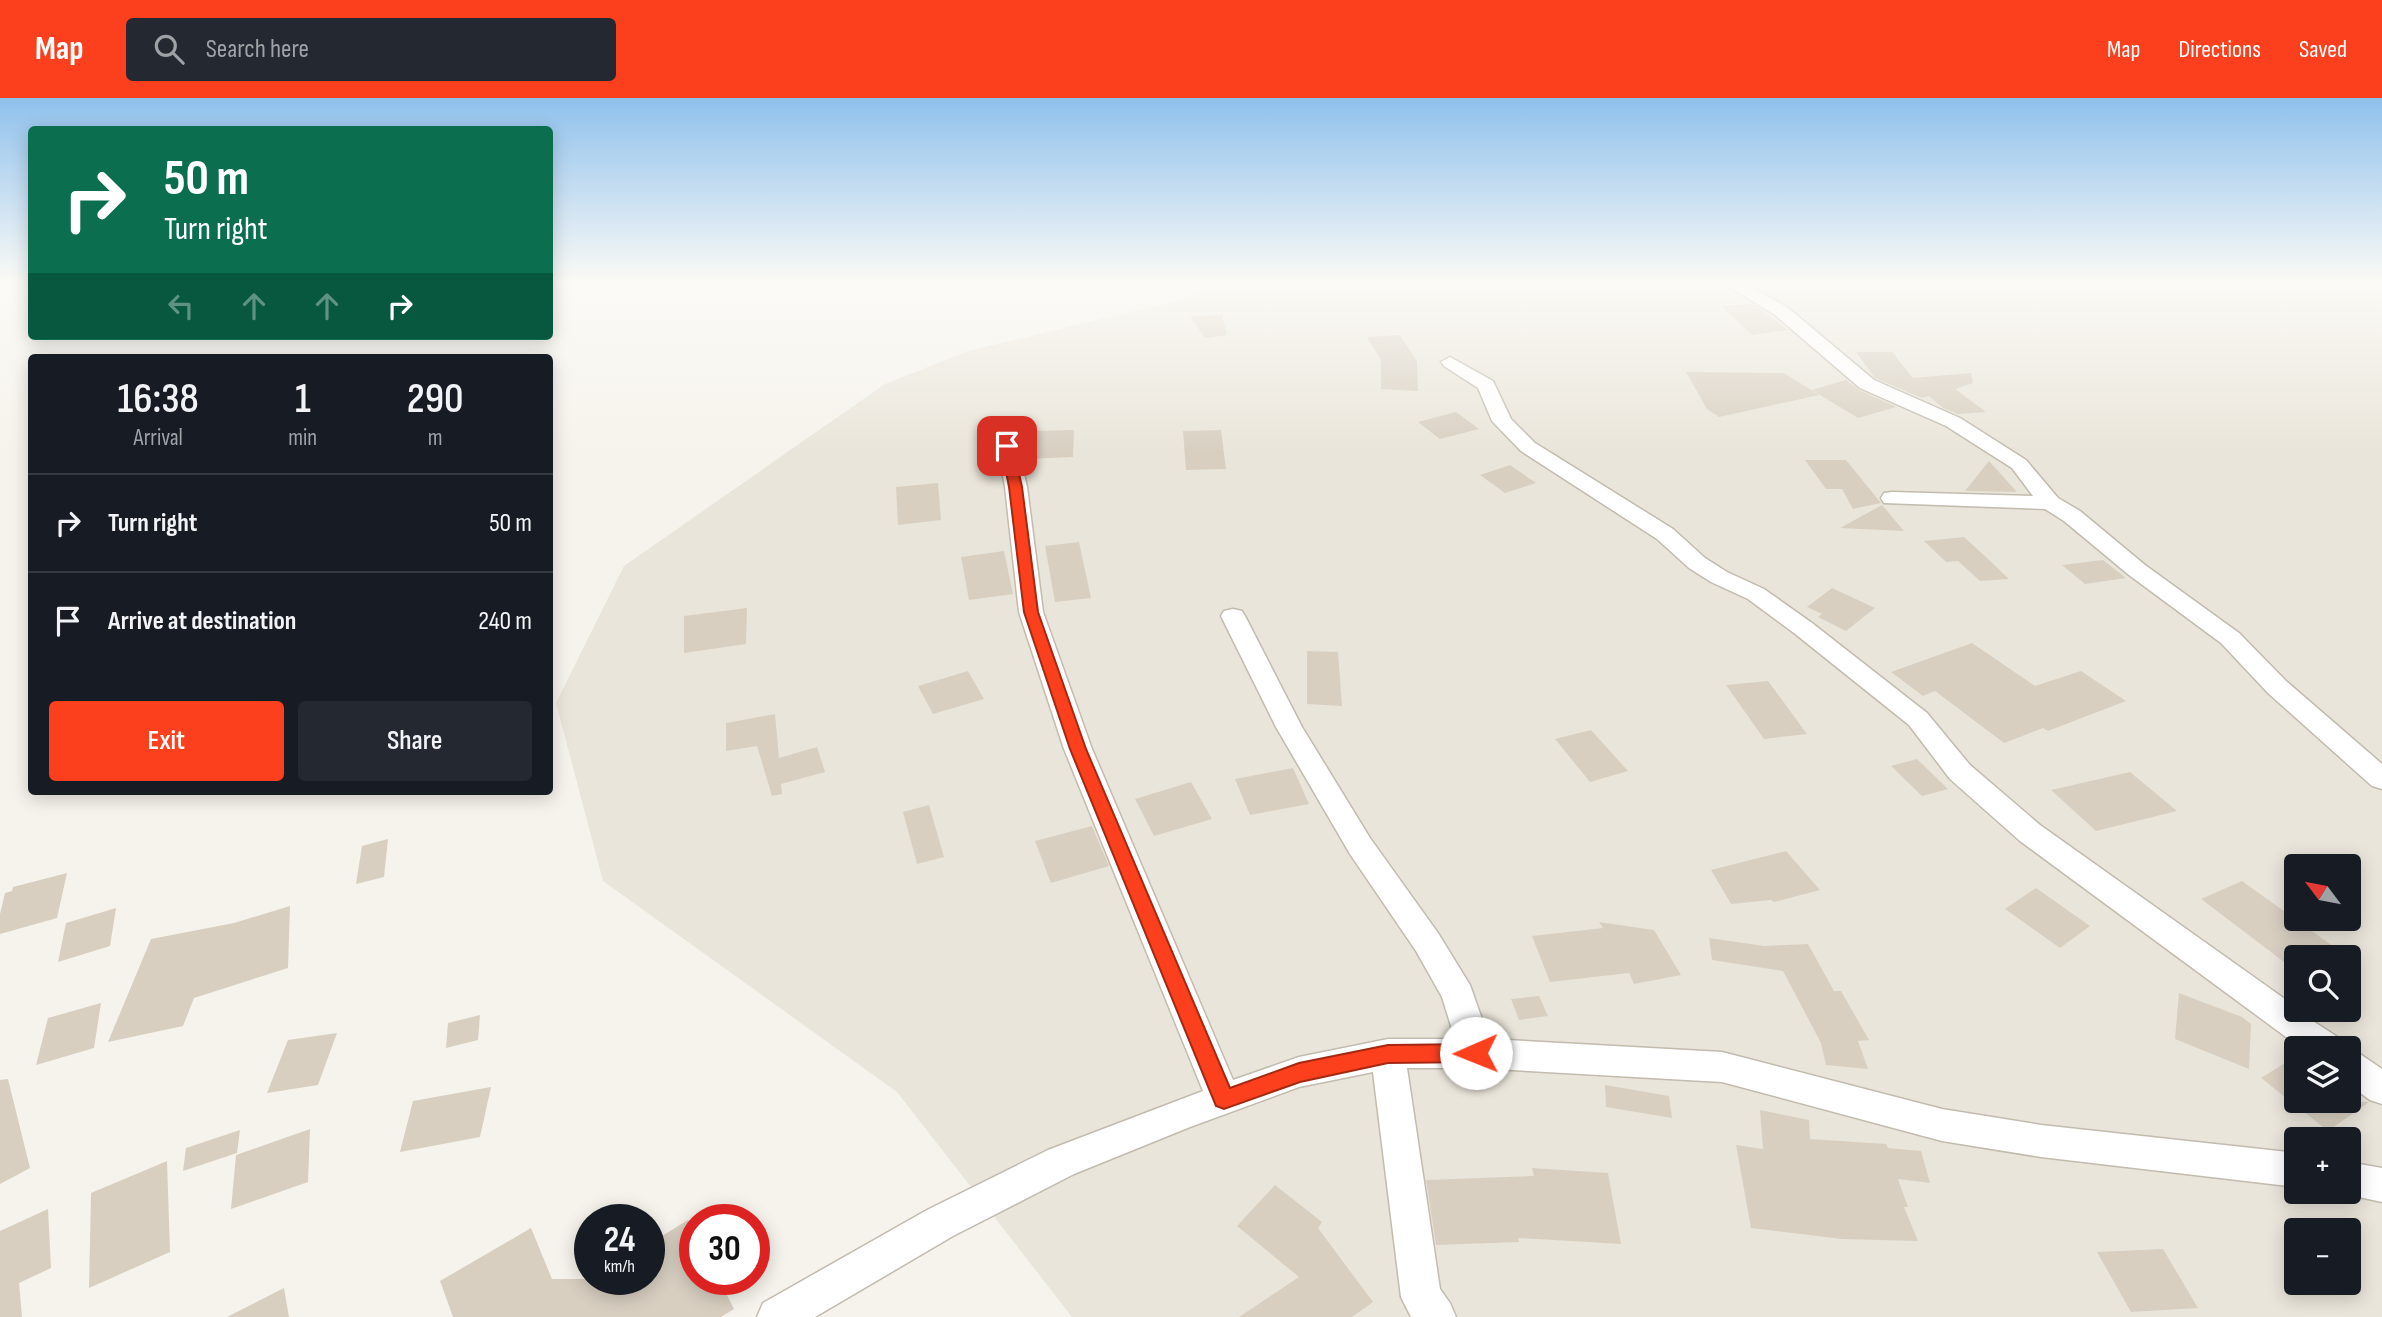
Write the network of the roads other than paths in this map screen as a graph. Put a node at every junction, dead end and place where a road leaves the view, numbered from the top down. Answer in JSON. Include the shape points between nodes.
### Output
{"nodes":[{"id":1,"x":1813,"y":338,"type":"edge"},
{"id":2,"x":1450,"y":362,"type":"dead end"},
{"id":3,"x":1003,"y":425,"type":"dead end"},
{"id":4,"x":1892,"y":498,"type":"dead end"},
{"id":5,"x":2050,"y":503,"type":"junction"},
{"id":6,"x":1233,"y":616,"type":"dead end"},
{"id":7,"x":2382,"y":779,"type":"edge"},
{"id":8,"x":2310,"y":1036,"type":"edge"},
{"id":9,"x":1476,"y":1053,"type":"junction"},
{"id":10,"x":1388,"y":1054,"type":"junction"},
{"id":11,"x":2361,"y":1074,"type":"edge"},
{"id":12,"x":2382,"y":1089,"type":"edge"},
{"id":13,"x":1224,"y":1100,"type":"junction"},
{"id":14,"x":2284,"y":1169,"type":"edge"},
{"id":15,"x":2361,"y":1181,"type":"edge"},
{"id":16,"x":2382,"y":1185,"type":"edge"},
{"id":17,"x":777,"y":1317,"type":"edge"},
{"id":18,"x":1436,"y":1317,"type":"edge"}],
"edges":[{"from":1,"to":5,"type":"street","via":[[1867,384],[1953,422],[2019,464]]},
{"from":2,"to":8,"type":"street","via":[[1486,385],[1503,421],[1528,447],[1665,534],[1718,577],[1756,594],[1803,628],[1918,719],[1960,772],[2029,833]]},
{"from":3,"to":13,"type":"street","via":[[1016,487],[1031,612],[1078,749]]},
{"from":4,"to":5,"type":"street"},
{"from":5,"to":7,"type":"street","via":[[2230,638],[2277,688]]},
{"from":6,"to":9,"type":"street","via":[[1289,727],[1458,995]]},
{"from":9,"to":10,"type":"street"},
{"from":9,"to":14,"type":"street","via":[[1722,1067],[1942,1125]]},
{"from":10,"to":13,"type":"street","via":[[1299,1073]]},
{"from":10,"to":18,"type":"street","via":[[1421,1297]]},
{"from":11,"to":12,"type":"street"},
{"from":13,"to":17,"type":"street","via":[[1061,1162],[940,1223]]},
{"from":15,"to":16,"type":"street"}]}
